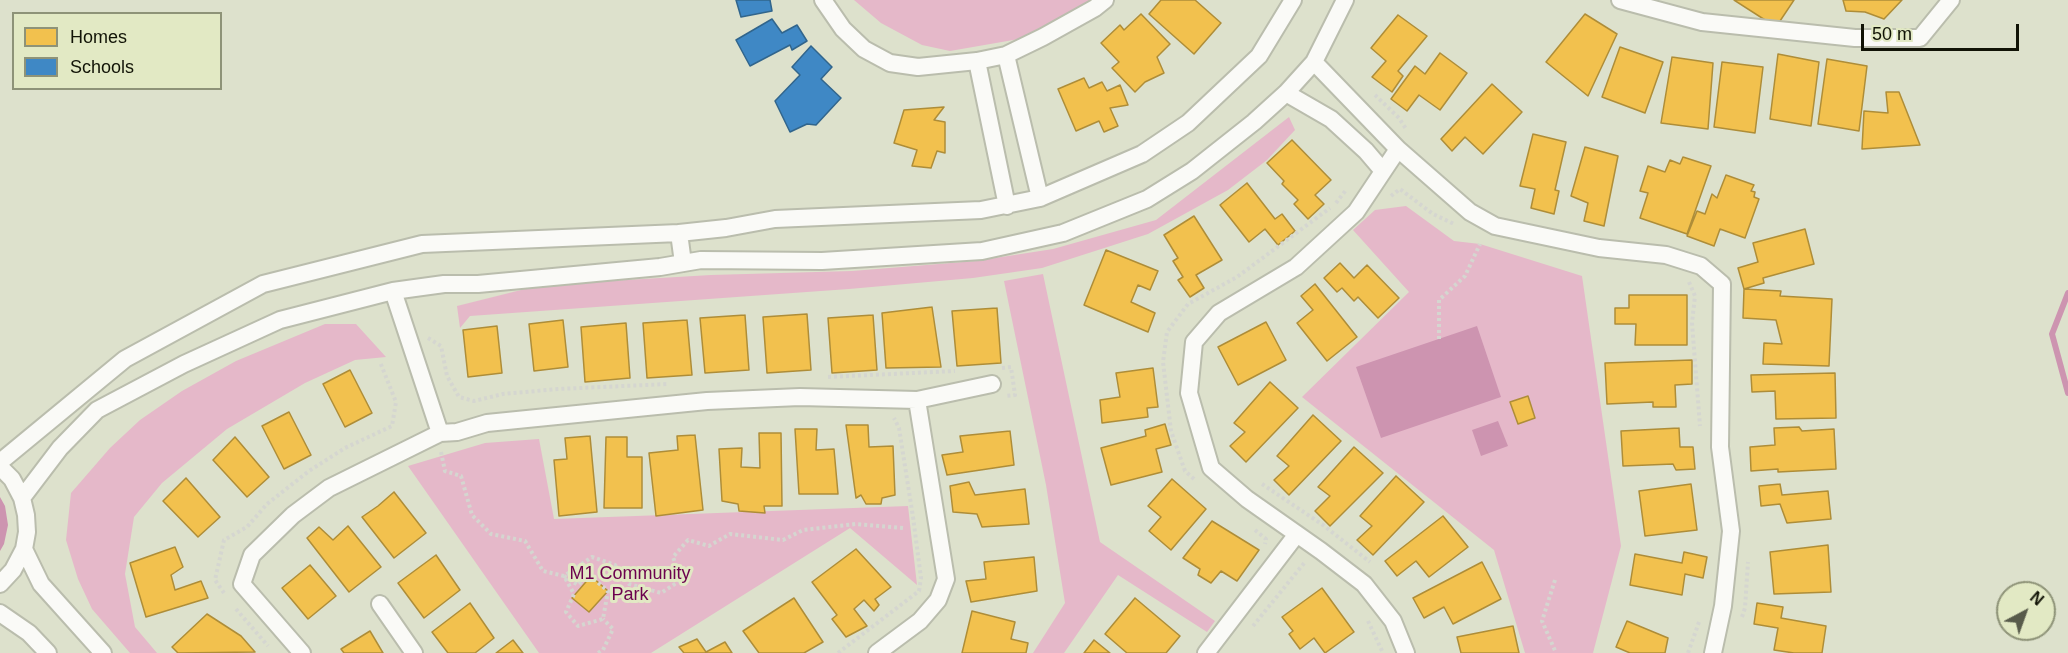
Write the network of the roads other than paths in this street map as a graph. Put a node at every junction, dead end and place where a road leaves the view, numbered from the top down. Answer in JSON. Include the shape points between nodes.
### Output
{"nodes":[{"id":1,"x":823,"y":0,"type":"edge"},
{"id":2,"x":1105,"y":0,"type":"edge"},
{"id":3,"x":1293,"y":0,"type":"edge"},
{"id":4,"x":1345,"y":0,"type":"edge"},
{"id":5,"x":1620,"y":0,"type":"edge"},
{"id":6,"x":1951,"y":0,"type":"edge"},
{"id":7,"x":1662,"y":5,"type":"edge"},
{"id":8,"x":1006,"y":55,"type":"junction"},
{"id":9,"x":977,"y":61,"type":"junction"},
{"id":10,"x":1314,"y":62,"type":"junction"},
{"id":11,"x":1286,"y":93,"type":"junction"},
{"id":12,"x":1398,"y":149,"type":"junction"},
{"id":13,"x":1383,"y":171,"type":"junction"},
{"id":14,"x":1040,"y":198,"type":"junction"},
{"id":15,"x":1007,"y":206,"type":"junction"},
{"id":16,"x":679,"y":233,"type":"junction"},
{"id":17,"x":683,"y":263,"type":"junction"},
{"id":18,"x":393,"y":291,"type":"junction"},
{"id":19,"x":994,"y":391,"type":"road end"},
{"id":20,"x":917,"y":400,"type":"junction"},
{"id":21,"x":440,"y":440,"type":"junction"},
{"id":22,"x":0,"y":462,"type":"edge"},
{"id":23,"x":0,"y":467,"type":"edge"},
{"id":24,"x":22,"y":498,"type":"junction"},
{"id":25,"x":1297,"y":534,"type":"junction"},
{"id":26,"x":24,"y":549,"type":"junction"},
{"id":27,"x":0,"y":584,"type":"edge"},
{"id":28,"x":380,"y":604,"type":"dead end"},
{"id":29,"x":0,"y":613,"type":"edge"},
{"id":30,"x":48,"y":653,"type":"edge"},
{"id":31,"x":103,"y":653,"type":"edge"},
{"id":32,"x":302,"y":653,"type":"edge"},
{"id":33,"x":414,"y":653,"type":"edge"},
{"id":34,"x":877,"y":653,"type":"edge"},
{"id":35,"x":1206,"y":653,"type":"edge"},
{"id":36,"x":1406,"y":653,"type":"edge"},
{"id":37,"x":1713,"y":653,"type":"edge"}],
"edges":[{"from":1,"to":9,"type":"street","via":[[857,42],[891,63],[918,67]]},
{"from":2,"to":8,"type":"street"},
{"from":3,"to":14,"type":"street","via":[[1259,56],[1188,123],[1142,154]]},
{"from":4,"to":10,"type":"street"},
{"from":5,"to":7,"type":"street"},
{"from":6,"to":7,"type":"street","via":[[1920,38],[1855,38],[1702,22]]},
{"from":8,"to":9,"type":"street"},
{"from":8,"to":14,"type":"street"},
{"from":9,"to":15,"type":"street"},
{"from":10,"to":11,"type":"street"},
{"from":10,"to":12,"type":"street"},
{"from":11,"to":13,"type":"street","via":[[1331,119]]},
{"from":11,"to":17,"type":"street","via":[[1192,171],[1147,199],[1063,233],[982,251],[822,261],[714,259]]},
{"from":12,"to":13,"type":"street"},
{"from":12,"to":37,"type":"street","via":[[1470,212],[1495,226],[1599,248],[1666,255],[1701,266],[1722,284],[1719,447],[1731,531],[1723,606]]},
{"from":13,"to":25,"type":"street","via":[[1356,212],[1296,267],[1219,313],[1194,342],[1189,393],[1212,468],[1247,499]]},
{"from":14,"to":15,"type":"street"},
{"from":15,"to":16,"type":"street","via":[[775,219]]},
{"from":16,"to":17,"type":"street"},
{"from":16,"to":22,"type":"street","via":[[422,244],[263,284],[125,359]]},
{"from":17,"to":18,"type":"street"},
{"from":18,"to":21,"type":"street"},
{"from":18,"to":24,"type":"street","via":[[280,320],[184,364],[98,410],[60,448]]},
{"from":19,"to":20,"type":"street"},
{"from":20,"to":21,"type":"street","via":[[800,397],[707,401],[487,423]]},
{"from":20,"to":34,"type":"street","via":[[946,579],[938,600],[920,621]]},
{"from":21,"to":32,"type":"street","via":[[329,488],[293,515],[252,555],[242,584]]},
{"from":23,"to":24,"type":"street"},
{"from":24,"to":26,"type":"street","via":[[27,532]]},
{"from":25,"to":35,"type":"street"},
{"from":25,"to":36,"type":"street","via":[[1364,584],[1393,621]]},
{"from":26,"to":27,"type":"street"},
{"from":26,"to":31,"type":"street","via":[[41,584]]},
{"from":28,"to":33,"type":"street"},
{"from":29,"to":30,"type":"street","via":[[29,633]]}]}
